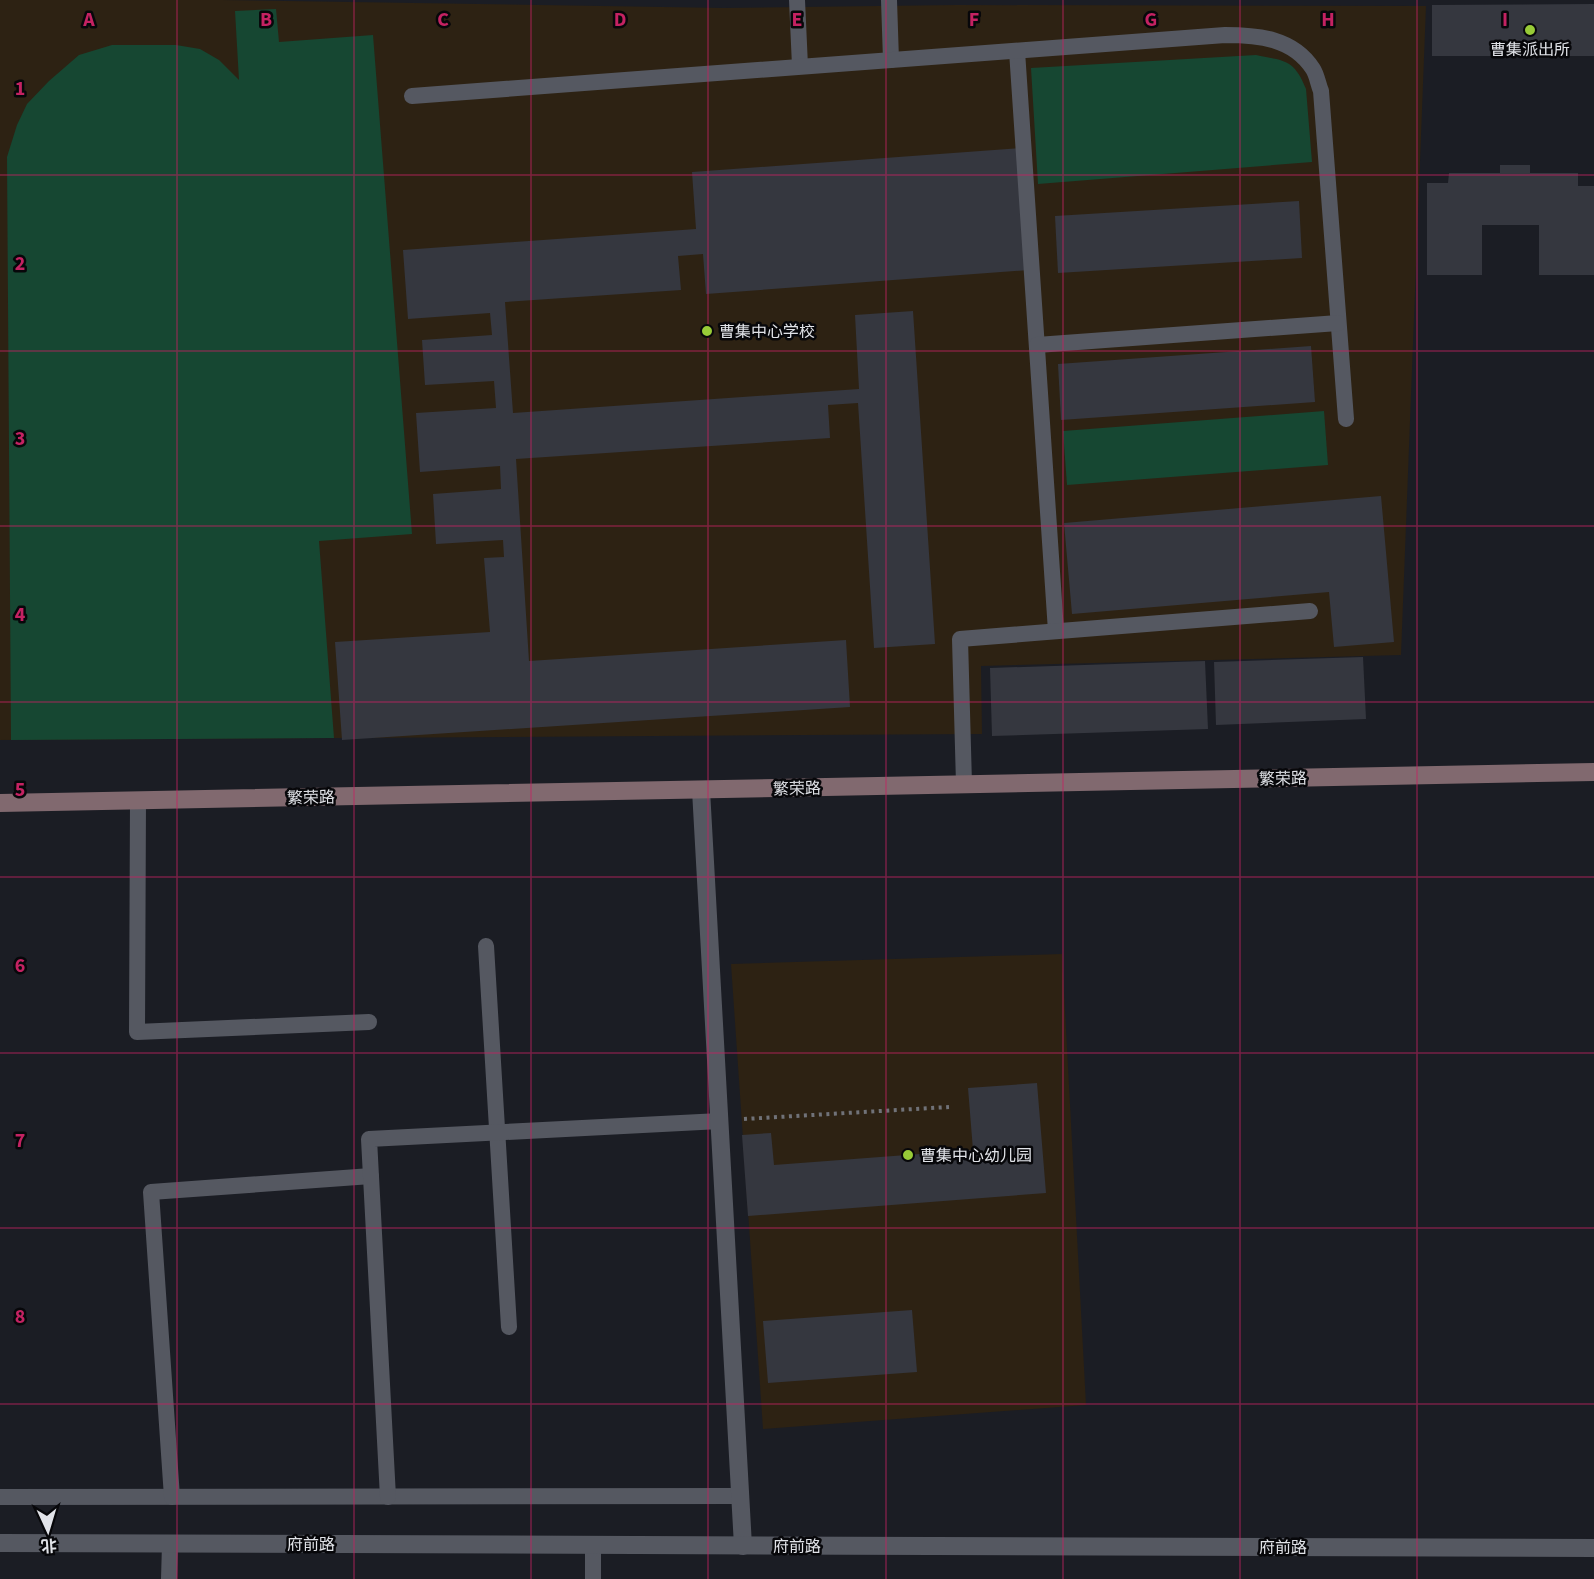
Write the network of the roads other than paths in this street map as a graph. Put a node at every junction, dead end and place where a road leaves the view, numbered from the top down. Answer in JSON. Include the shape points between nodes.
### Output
{"nodes":[{"id":1,"x":797,"y":0,"type":"edge"},
{"id":2,"x":889,"y":0,"type":"edge"},
{"id":3,"x":1017,"y":51,"type":"junction"},
{"id":4,"x":891,"y":60,"type":"junction"},
{"id":5,"x":800,"y":66,"type":"junction"},
{"id":6,"x":412,"y":96,"type":"dead end"},
{"id":7,"x":1338,"y":323,"type":"junction"},
{"id":8,"x":1037,"y":345,"type":"junction"},
{"id":9,"x":1346,"y":419,"type":"dead end"},
{"id":10,"x":1310,"y":611,"type":"dead end"},
{"id":11,"x":1056,"y":631,"type":"junction"},
{"id":12,"x":1594,"y":772,"type":"edge"},
{"id":13,"x":964,"y":784,"type":"junction"},
{"id":14,"x":701,"y":790,"type":"junction"},
{"id":15,"x":138,"y":800,"type":"junction"},
{"id":16,"x":0,"y":803,"type":"edge"},
{"id":17,"x":486,"y":946,"type":"dead end"},
{"id":18,"x":369,"y":1022,"type":"dead end"},
{"id":19,"x":720,"y":1121,"type":"junction"},
{"id":20,"x":498,"y":1132,"type":"junction"},
{"id":21,"x":371,"y":1176,"type":"junction"},
{"id":22,"x":509,"y":1327,"type":"dead end"},
{"id":23,"x":741,"y":1496,"type":"junction"},
{"id":24,"x":0,"y":1497,"type":"edge"},
{"id":25,"x":172,"y":1497,"type":"junction"},
{"id":26,"x":388,"y":1497,"type":"junction"},
{"id":27,"x":0,"y":1543,"type":"edge"},
{"id":28,"x":170,"y":1544,"type":"junction"},
{"id":29,"x":593,"y":1545,"type":"junction"},
{"id":30,"x":743,"y":1546,"type":"junction"},
{"id":31,"x":1594,"y":1548,"type":"edge"},
{"id":32,"x":169,"y":1579,"type":"edge"},
{"id":33,"x":593,"y":1579,"type":"edge"}],
"edges":[{"from":1,"to":5,"type":"lane"},
{"from":2,"to":4,"type":"lane"},
{"from":3,"to":4,"type":"lane"},
{"from":3,"to":7,"type":"lane","via":[[1254,35],[1298,51],[1313,70],[1321,91]]},
{"from":3,"to":8,"type":"lane"},
{"from":4,"to":5,"type":"lane"},
{"from":5,"to":6,"type":"lane"},
{"from":7,"to":8,"type":"lane"},
{"from":7,"to":9,"type":"lane"},
{"from":8,"to":11,"type":"lane"},
{"from":10,"to":11,"type":"lane"},
{"from":11,"to":13,"type":"lane","via":[[960,639]]},
{"from":12,"to":13,"type":"street","name":"繁荣路"},
{"from":13,"to":14,"type":"street","name":"繁荣路"},
{"from":14,"to":15,"type":"street","name":"繁荣路"},
{"from":14,"to":19,"type":"street"},
{"from":15,"to":16,"type":"street","name":"繁荣路"},
{"from":15,"to":18,"type":"lane","via":[[137,1032]]},
{"from":17,"to":20,"type":"lane"},
{"from":19,"to":20,"type":"lane"},
{"from":19,"to":23,"type":"street"},
{"from":20,"to":21,"type":"lane","via":[[369,1139]]},
{"from":20,"to":22,"type":"lane"},
{"from":21,"to":25,"type":"lane","via":[[151,1192]]},
{"from":21,"to":26,"type":"lane"},
{"from":23,"to":26,"type":"lane"},
{"from":23,"to":30,"type":"street"},
{"from":24,"to":25,"type":"lane"},
{"from":25,"to":26,"type":"lane"},
{"from":27,"to":28,"type":"street","name":"府前路"},
{"from":28,"to":29,"type":"street","name":"府前路"},
{"from":28,"to":32,"type":"lane"},
{"from":29,"to":30,"type":"street","name":"府前路"},
{"from":29,"to":33,"type":"lane"},
{"from":30,"to":31,"type":"street","name":"府前路"}]}
